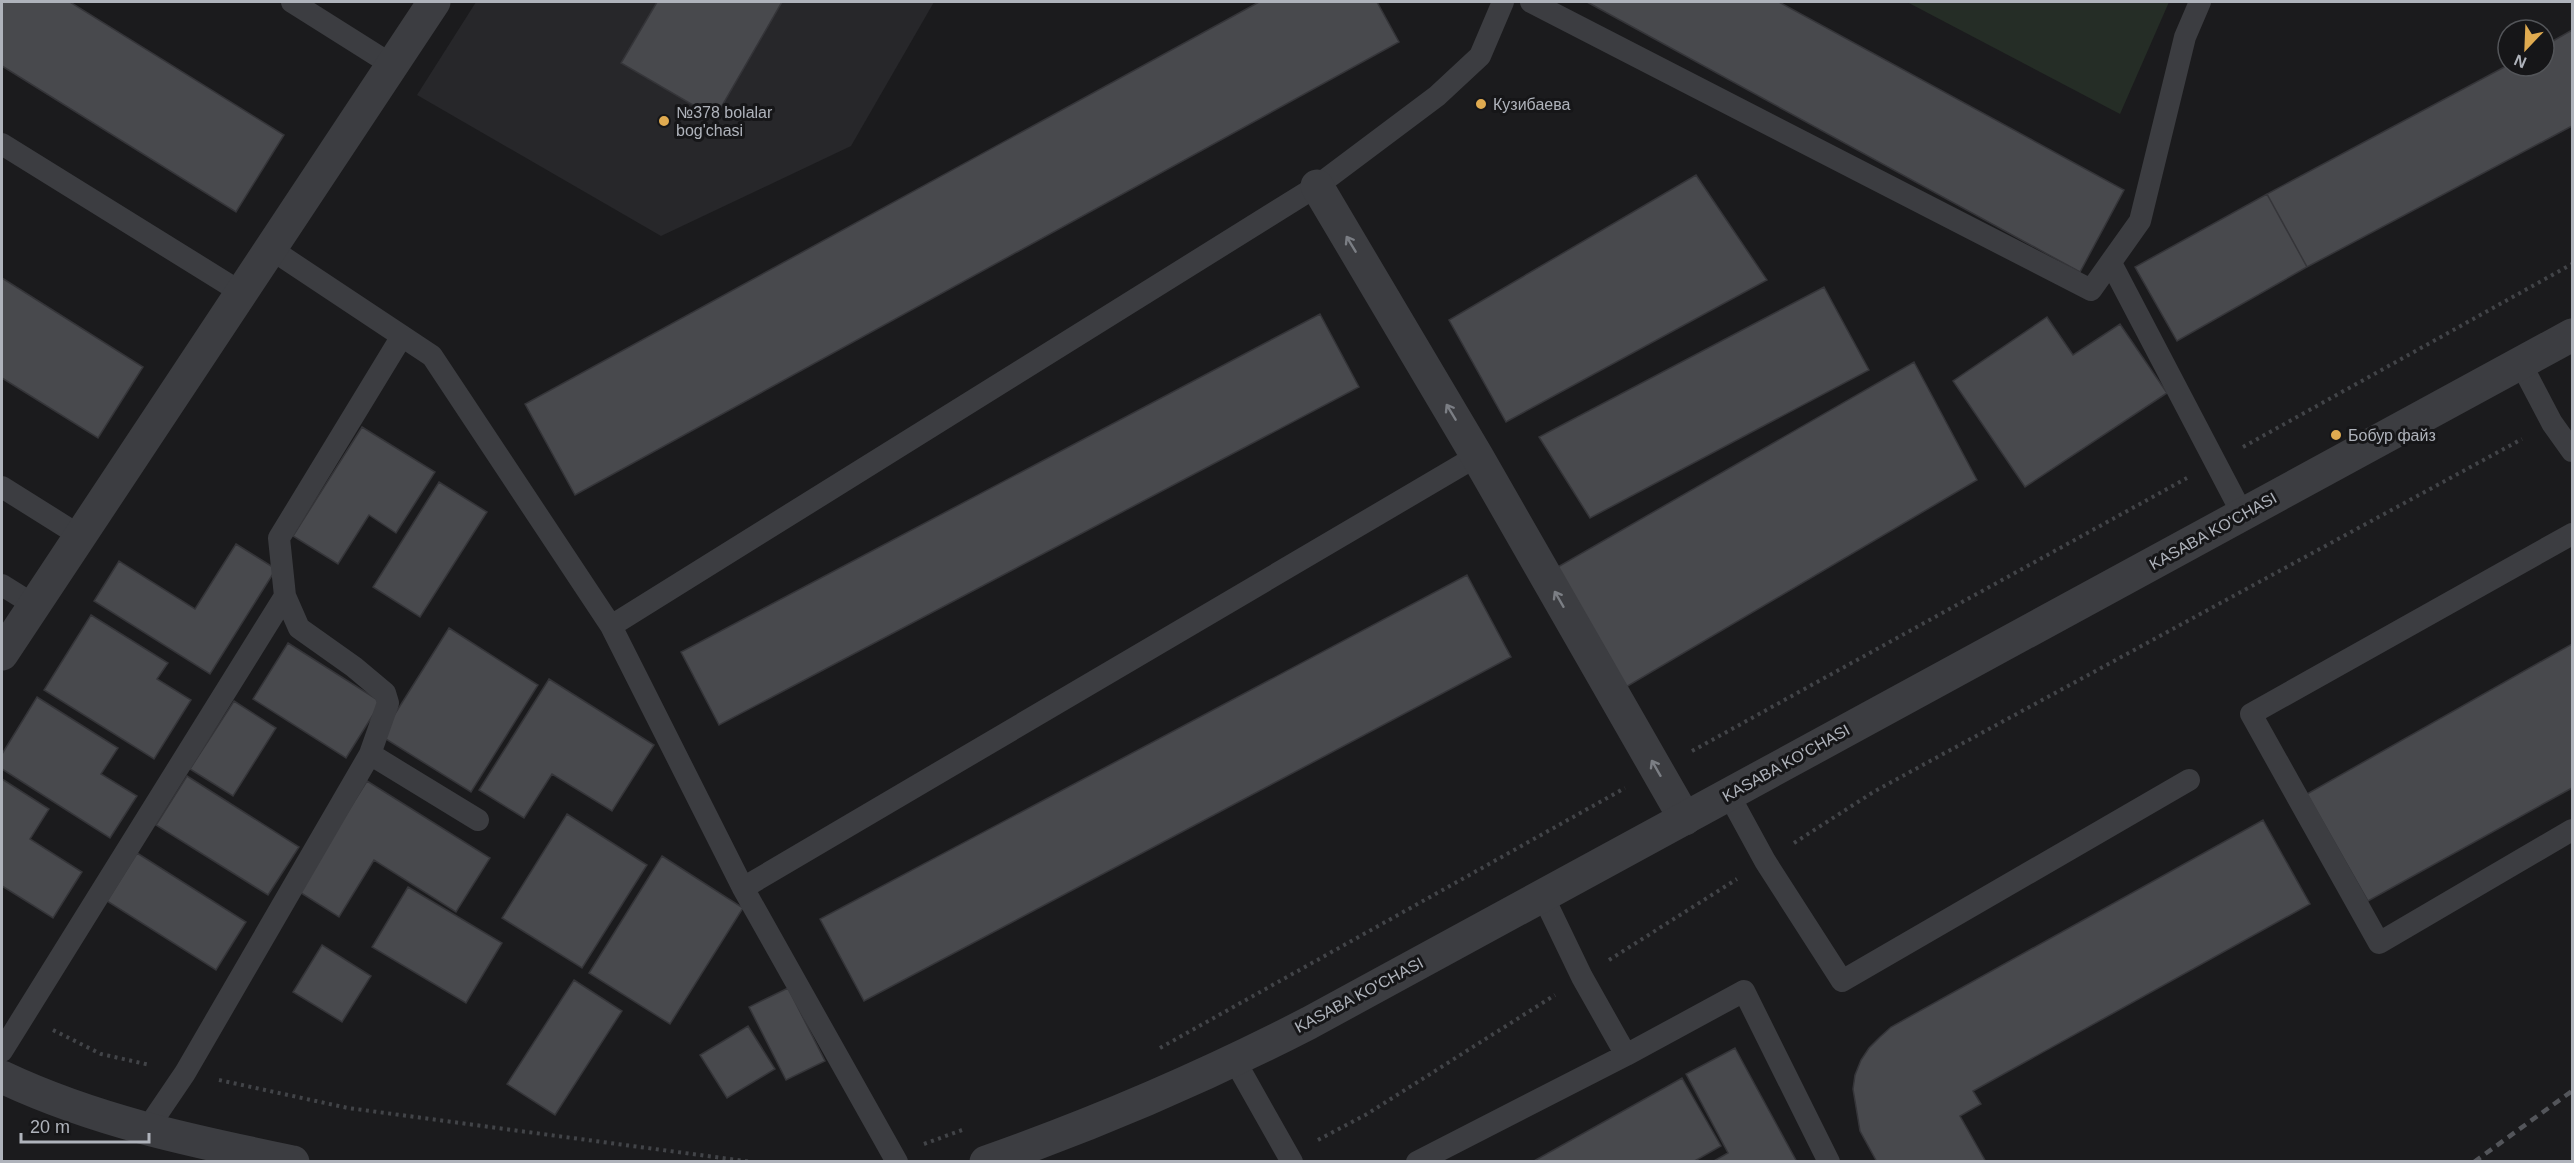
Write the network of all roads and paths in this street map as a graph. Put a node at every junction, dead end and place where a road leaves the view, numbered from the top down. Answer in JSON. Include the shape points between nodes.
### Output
{"nodes":[{"id":1,"x":292,"y":2,"type":"edge"},
{"id":2,"x":434,"y":2,"type":"edge"},
{"id":3,"x":1503,"y":2,"type":"edge"},
{"id":4,"x":1531,"y":2,"type":"edge"},
{"id":5,"x":2200,"y":2,"type":"edge"},
{"id":6,"x":392,"y":65,"type":"junction"},
{"id":7,"x":2,"y":144,"type":"edge"},
{"id":8,"x":1317,"y":186,"type":"junction"},
{"id":9,"x":271,"y":249,"type":"junction"},
{"id":10,"x":2111,"y":263,"type":"junction"},
{"id":11,"x":2572,"y":264,"type":"edge"},
{"id":12,"x":242,"y":293,"type":"junction"},
{"id":13,"x":2572,"y":335,"type":"edge"},
{"id":14,"x":402,"y":336,"type":"junction"},
{"id":15,"x":2521,"y":364,"type":"junction"},
{"id":16,"x":2552,"y":423,"type":"junction"},
{"id":17,"x":2572,"y":451,"type":"edge"},
{"id":18,"x":1477,"y":456,"type":"junction"},
{"id":19,"x":2216,"y":462,"type":"junction"},
{"id":20,"x":2,"y":488,"type":"edge"},
{"id":21,"x":2243,"y":514,"type":"junction"},
{"id":22,"x":2572,"y":534,"type":"edge"},
{"id":23,"x":81,"y":536,"type":"junction"},
{"id":24,"x":2,"y":585,"type":"edge"},
{"id":25,"x":285,"y":596,"type":"junction"},
{"id":26,"x":34,"y":605,"type":"junction"},
{"id":27,"x":611,"y":626,"type":"junction"},
{"id":28,"x":2,"y":654,"type":"edge"},
{"id":29,"x":370,"y":754,"type":"junction"},
{"id":30,"x":1657,"y":770,"type":"junction"},
{"id":31,"x":2189,"y":780,"type":"dead end"},
{"id":32,"x":1728,"y":795,"type":"junction"},
{"id":33,"x":1685,"y":819,"type":"junction"},
{"id":34,"x":478,"y":820,"type":"dead end"},
{"id":35,"x":2572,"y":830,"type":"edge"},
{"id":36,"x":1765,"y":861,"type":"junction"},
{"id":37,"x":743,"y":888,"type":"junction"},
{"id":38,"x":1543,"y":896,"type":"junction"},
{"id":39,"x":1582,"y":977,"type":"junction"},
{"id":40,"x":24,"y":1016,"type":"junction"},
{"id":41,"x":2,"y":1051,"type":"edge"},
{"id":42,"x":1150,"y":1054,"type":"dead end"},
{"id":43,"x":1626,"y":1055,"type":"junction"},
{"id":44,"x":1235,"y":1061,"type":"junction"},
{"id":45,"x":185,"y":1073,"type":"junction"},
{"id":46,"x":2,"y":1077,"type":"edge"},
{"id":47,"x":969,"y":1128,"type":"dead end"},
{"id":48,"x":147,"y":1129,"type":"junction"},
{"id":49,"x":895,"y":1158,"type":"edge"},
{"id":50,"x":1291,"y":1158,"type":"edge"},
{"id":51,"x":293,"y":1161,"type":"edge"},
{"id":52,"x":752,"y":1161,"type":"edge"},
{"id":53,"x":986,"y":1161,"type":"edge"},
{"id":54,"x":1417,"y":1161,"type":"edge"},
{"id":55,"x":1829,"y":1161,"type":"edge"}],
"edges":[{"from":1,"to":6,"type":"lane"},
{"from":2,"to":6,"type":"street"},
{"from":3,"to":8,"type":"lane","via":[[1480,56],[1437,96]]},
{"from":4,"to":10,"type":"lane","via":[[2091,290]]},
{"from":5,"to":10,"type":"lane","via":[[2185,37],[2140,221]]},
{"from":6,"to":9,"type":"street"},
{"from":7,"to":12,"type":"lane"},
{"from":18,"to":8,"type":"street","one_way":true},
{"from":8,"to":27,"type":"lane"},
{"from":9,"to":12,"type":"street"},
{"from":9,"to":14,"type":"lane"},
{"from":10,"to":19,"type":"lane"},
{"from":11,"to":19,"type":"path"},
{"from":12,"to":23,"type":"street"},
{"from":13,"to":15,"type":"street","name":"KASABA KO'CHASI"},
{"from":14,"to":25,"type":"lane","via":[[279,538]]},
{"from":14,"to":27,"type":"lane","via":[[432,356]]},
{"from":15,"to":16,"type":"lane"},
{"from":15,"to":21,"type":"street","name":"KASABA KO'CHASI"},
{"from":16,"to":17,"type":"lane"},
{"from":16,"to":36,"type":"path","via":[[1875,791]]},
{"from":30,"to":18,"type":"street","one_way":true},
{"from":18,"to":37,"type":"lane"},
{"from":19,"to":21,"type":"lane"},
{"from":19,"to":30,"type":"path"},
{"from":20,"to":23,"type":"lane"},
{"from":21,"to":32,"type":"street","name":"KASABA KO'CHASI"},
{"from":22,"to":35,"type":"lane","via":[[2251,714],[2379,943]]},
{"from":23,"to":26,"type":"street"},
{"from":24,"to":26,"type":"lane"},
{"from":25,"to":29,"type":"lane","via":[[299,628],[385,693],[388,703]]},
{"from":25,"to":40,"type":"lane"},
{"from":26,"to":28,"type":"street"},
{"from":27,"to":37,"type":"lane"},
{"from":29,"to":34,"type":"lane"},
{"from":29,"to":45,"type":"lane"},
{"from":30,"to":33,"type":"street"},
{"from":30,"to":42,"type":"path"},
{"from":31,"to":36,"type":"lane","via":[[1842,981]]},
{"from":32,"to":33,"type":"street","name":"KASABA KO'CHASI"},
{"from":32,"to":36,"type":"lane"},
{"from":33,"to":38,"type":"street","name":"KASABA KO'CHASI"},
{"from":36,"to":39,"type":"path"},
{"from":37,"to":49,"type":"lane"},
{"from":38,"to":39,"type":"lane"},
{"from":38,"to":44,"type":"street","name":"KASABA KO'CHASI"},
{"from":39,"to":43,"type":"lane"},
{"from":39,"to":50,"type":"path"},
{"from":40,"to":41,"type":"lane"},
{"from":40,"to":45,"type":"path","via":[[101,1054]]},
{"from":43,"to":54,"type":"lane"},
{"from":43,"to":55,"type":"lane","via":[[1744,991]]},
{"from":44,"to":50,"type":"lane"},
{"from":44,"to":53,"type":"street","name":"KASABA KO'CHASI","via":[[1092,1122]]},
{"from":45,"to":48,"type":"lane"},
{"from":45,"to":52,"type":"path","via":[[348,1108]]},
{"from":46,"to":48,"type":"street","via":[[93,1115]]},
{"from":47,"to":49,"type":"path"},
{"from":48,"to":51,"type":"street"}]}
